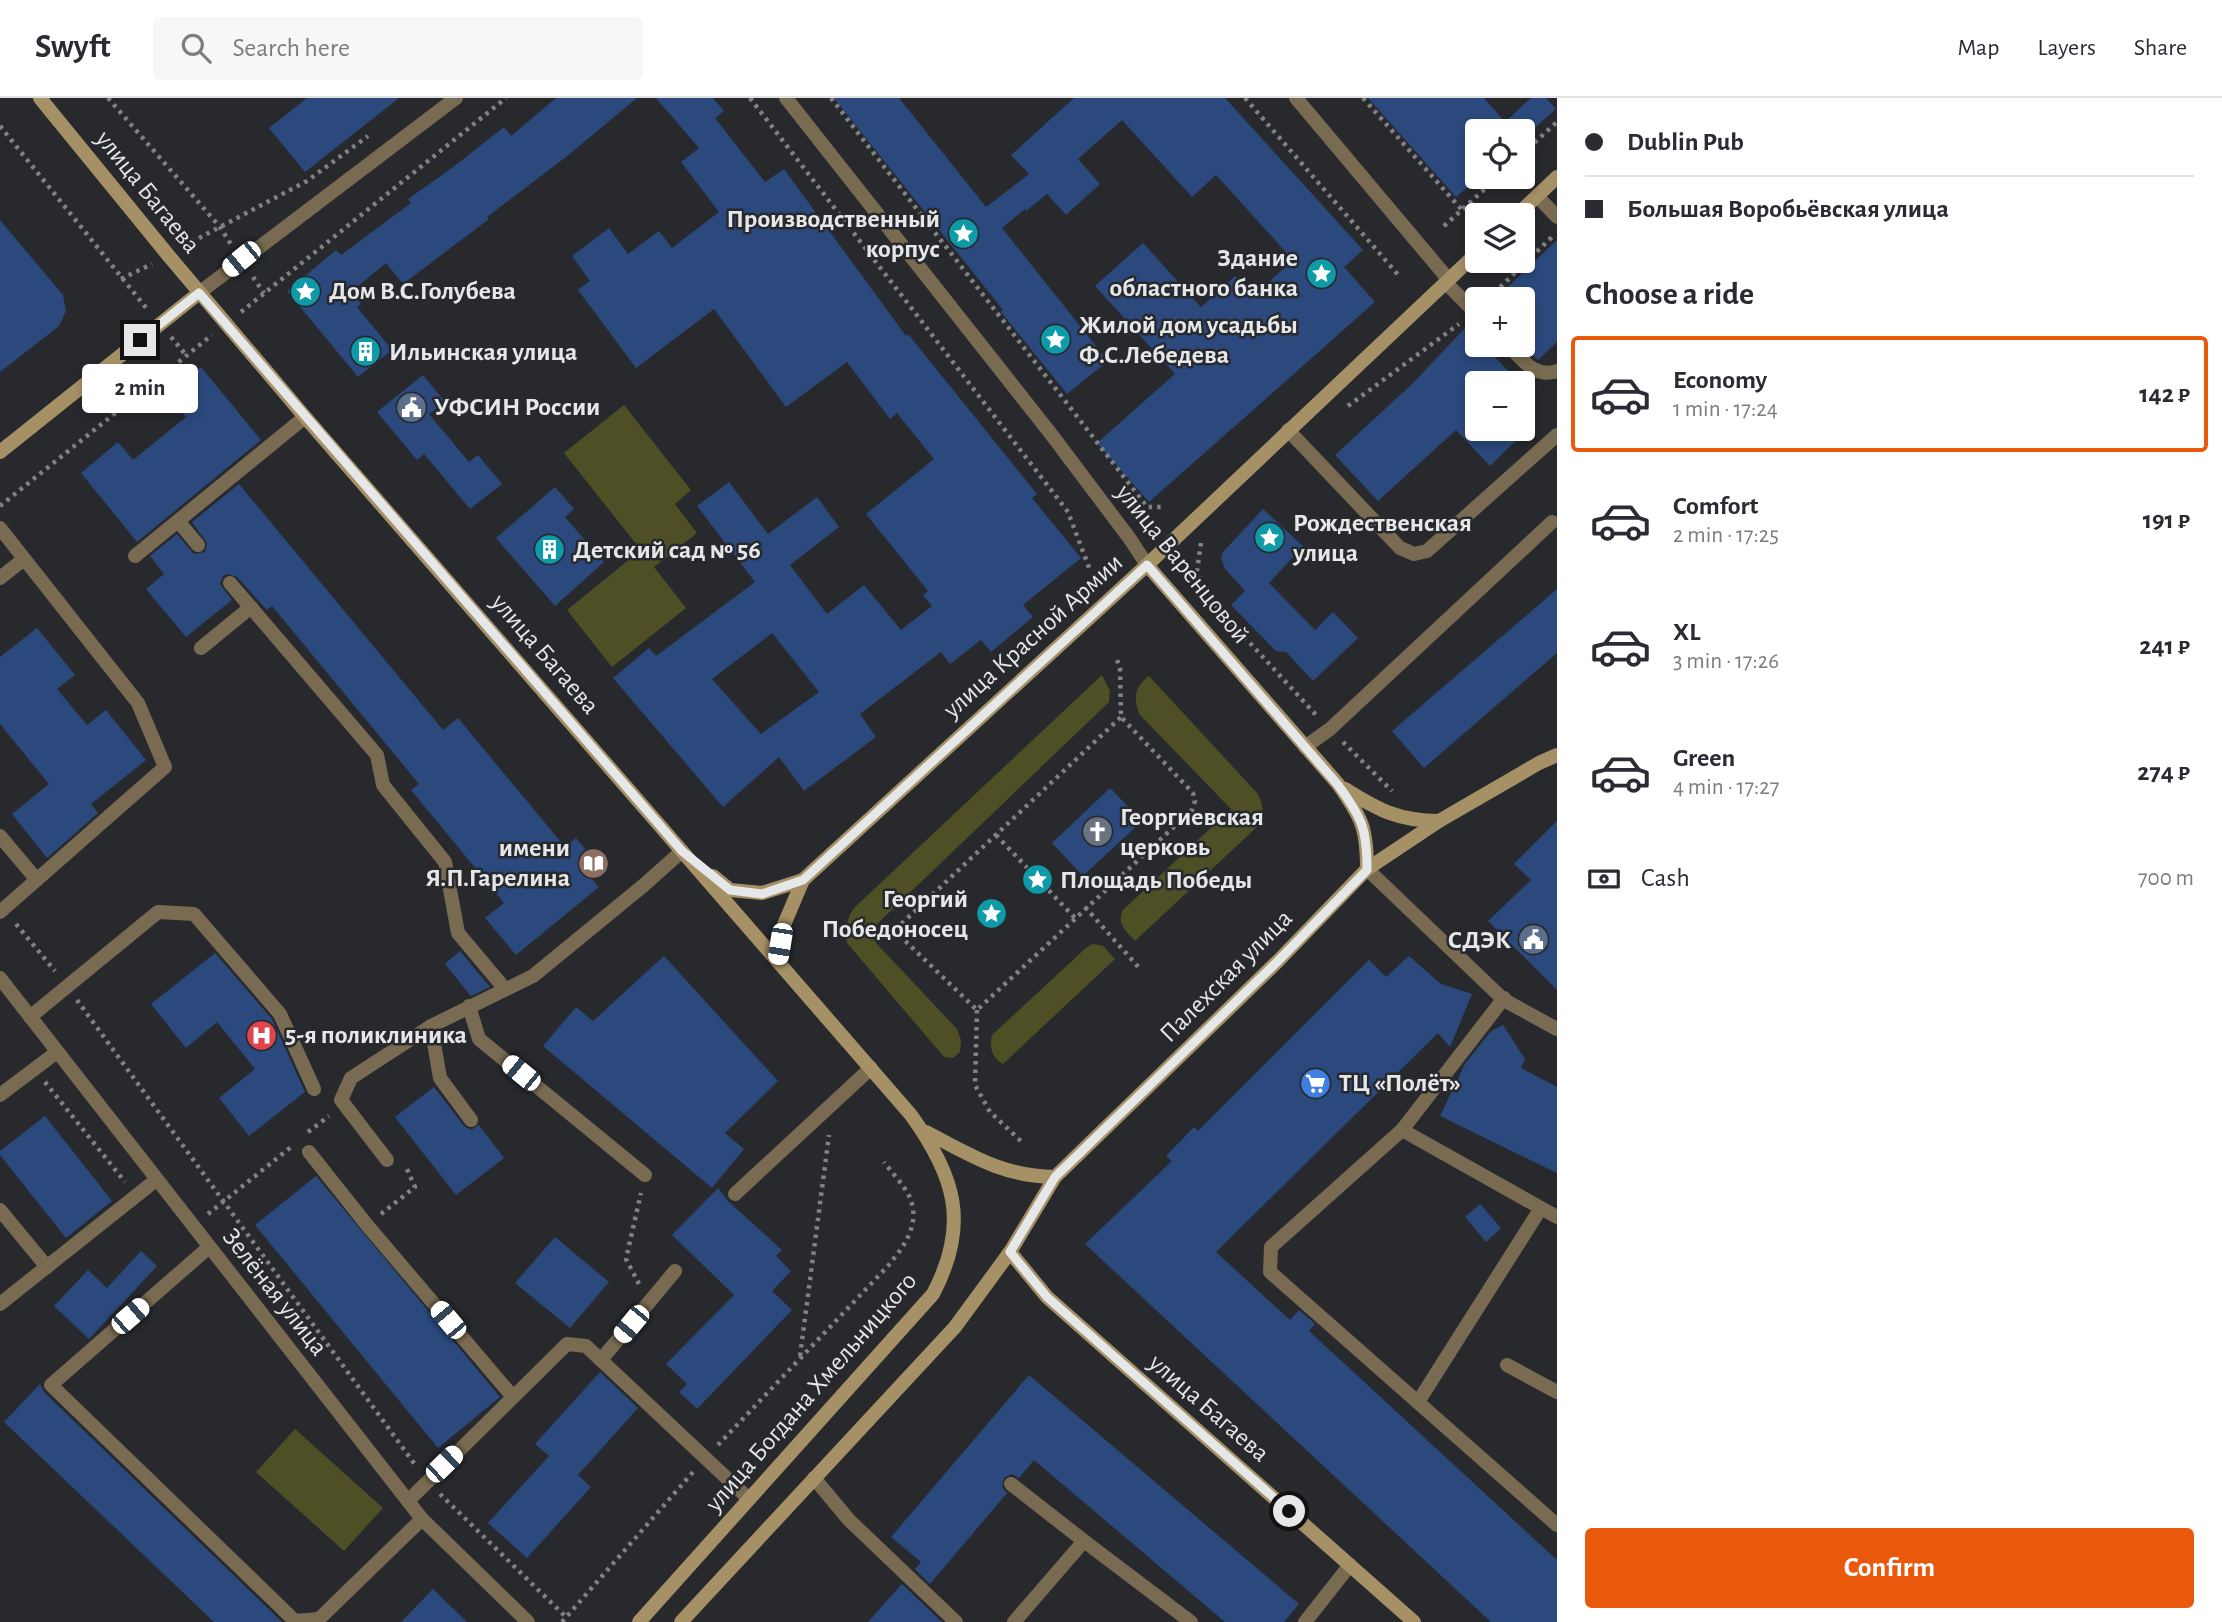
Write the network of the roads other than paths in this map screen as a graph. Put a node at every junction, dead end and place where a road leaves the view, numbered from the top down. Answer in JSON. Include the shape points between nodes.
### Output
{"nodes":[{"id":1,"x":40,"y":98,"type":"edge"},
{"id":2,"x":456,"y":98,"type":"edge"},
{"id":3,"x":1296,"y":98,"type":"edge"},
{"id":4,"x":792,"y":100,"type":"edge"},
{"id":5,"x":1557,"y":177,"type":"edge"},
{"id":6,"x":1537,"y":196,"type":"junction"},
{"id":7,"x":1530,"y":203,"type":"edge"},
{"id":8,"x":1557,"y":217,"type":"edge"},
{"id":9,"x":1465,"y":265,"type":"edge"},
{"id":10,"x":1448,"y":282,"type":"junction"},
{"id":11,"x":199,"y":293,"type":"junction"},
{"id":12,"x":1465,"y":301,"type":"edge"},
{"id":13,"x":1520,"y":357,"type":"edge"},
{"id":14,"x":1557,"y":371,"type":"edge"},
{"id":15,"x":304,"y":417,"type":"junction"},
{"id":16,"x":1288,"y":430,"type":"junction"},
{"id":17,"x":1557,"y":435,"type":"edge"},
{"id":18,"x":0,"y":452,"type":"edge"},
{"id":19,"x":178,"y":521,"type":"junction"},
{"id":20,"x":1552,"y":522,"type":"dead end"},
{"id":21,"x":0,"y":528,"type":"edge"},
{"id":22,"x":198,"y":545,"type":"dead end"},
{"id":23,"x":135,"y":556,"type":"dead end"},
{"id":24,"x":24,"y":559,"type":"junction"},
{"id":25,"x":1147,"y":565,"type":"junction"},
{"id":26,"x":0,"y":578,"type":"edge"},
{"id":27,"x":230,"y":583,"type":"dead end"},
{"id":28,"x":250,"y":607,"type":"junction"},
{"id":29,"x":201,"y":648,"type":"dead end"},
{"id":30,"x":1305,"y":747,"type":"junction"},
{"id":31,"x":1557,"y":755,"type":"edge"},
{"id":32,"x":1338,"y":785,"type":"junction"},
{"id":33,"x":1439,"y":821,"type":"junction"},
{"id":34,"x":0,"y":836,"type":"edge"},
{"id":35,"x":682,"y":851,"type":"junction"},
{"id":36,"x":1367,"y":870,"type":"junction"},
{"id":37,"x":37,"y":880,"type":"junction"},
{"id":38,"x":803,"y":880,"type":"junction"},
{"id":39,"x":2,"y":910,"type":"edge"},
{"id":40,"x":778,"y":961,"type":"junction"},
{"id":41,"x":0,"y":978,"type":"edge"},
{"id":42,"x":505,"y":989,"type":"junction"},
{"id":43,"x":1504,"y":998,"type":"junction"},
{"id":44,"x":469,"y":1006,"type":"junction"},
{"id":45,"x":30,"y":1017,"type":"junction"},
{"id":46,"x":431,"y":1027,"type":"junction"},
{"id":47,"x":1557,"y":1029,"type":"edge"},
{"id":48,"x":57,"y":1052,"type":"junction"},
{"id":49,"x":871,"y":1068,"type":"junction"},
{"id":50,"x":314,"y":1089,"type":"dead end"},
{"id":51,"x":0,"y":1095,"type":"edge"},
{"id":52,"x":471,"y":1120,"type":"dead end"},
{"id":53,"x":922,"y":1130,"type":"junction"},
{"id":54,"x":1402,"y":1130,"type":"junction"},
{"id":55,"x":309,"y":1152,"type":"dead end"},
{"id":56,"x":387,"y":1160,"type":"dead end"},
{"id":57,"x":645,"y":1175,"type":"road end"},
{"id":58,"x":1055,"y":1177,"type":"junction"},
{"id":59,"x":156,"y":1180,"type":"junction"},
{"id":60,"x":735,"y":1194,"type":"dead end"},
{"id":61,"x":1541,"y":1208,"type":"junction"},
{"id":62,"x":0,"y":1210,"type":"edge"},
{"id":63,"x":1557,"y":1217,"type":"edge"},
{"id":64,"x":208,"y":1248,"type":"junction"},
{"id":65,"x":1010,"y":1252,"type":"junction"},
{"id":66,"x":47,"y":1267,"type":"junction"},
{"id":67,"x":676,"y":1271,"type":"dead end"},
{"id":68,"x":0,"y":1303,"type":"edge"},
{"id":69,"x":601,"y":1360,"type":"junction"},
{"id":70,"x":1507,"y":1365,"type":"dead end"},
{"id":71,"x":1557,"y":1392,"type":"edge"},
{"id":72,"x":513,"y":1397,"type":"junction"},
{"id":73,"x":1418,"y":1402,"type":"junction"},
{"id":74,"x":814,"y":1478,"type":"junction"},
{"id":75,"x":1011,"y":1484,"type":"dead end"},
{"id":76,"x":750,"y":1499,"type":"junction"},
{"id":77,"x":408,"y":1501,"type":"junction"},
{"id":78,"x":422,"y":1519,"type":"junction"},
{"id":79,"x":1557,"y":1525,"type":"edge"},
{"id":80,"x":1084,"y":1541,"type":"junction"},
{"id":81,"x":1350,"y":1565,"type":"junction"},
{"id":82,"x":950,"y":1620,"type":"edge"},
{"id":83,"x":528,"y":1622,"type":"edge"},
{"id":84,"x":639,"y":1622,"type":"edge"},
{"id":85,"x":681,"y":1622,"type":"edge"},
{"id":86,"x":1014,"y":1622,"type":"edge"},
{"id":87,"x":1191,"y":1622,"type":"edge"},
{"id":88,"x":1305,"y":1622,"type":"edge"},
{"id":89,"x":1414,"y":1622,"type":"edge"}],
"edges":[{"from":1,"to":11,"type":"main road","name":"улица Багаева"},
{"from":2,"to":11,"type":"street"},
{"from":3,"to":10,"type":"street"},
{"from":4,"to":25,"type":"street","name":"улица Варенцовой"},
{"from":5,"to":6,"type":"main road"},
{"from":6,"to":7,"type":"main road"},
{"from":6,"to":8,"type":"street"},
{"from":9,"to":10,"type":"main road","name":"улица Красной Армии"},
{"from":10,"to":12,"type":"street"},
{"from":10,"to":16,"type":"main road","name":"улица Красной Армии"},
{"from":11,"to":15,"type":"main road","name":"улица Багаева"},
{"from":11,"to":18,"type":"main road"},
{"from":13,"to":14,"type":"street","via":[[1535,372]]},
{"from":15,"to":19,"type":"street"},
{"from":15,"to":35,"type":"main road","name":"улица Багаева"},
{"from":16,"to":17,"type":"street","via":[[1400,548],[1414,554],[1427,551]]},
{"from":16,"to":25,"type":"main road","name":"улица Красной Армии"},
{"from":19,"to":22,"type":"street"},
{"from":19,"to":23,"type":"street"},
{"from":20,"to":30,"type":"street","via":[[1330,730]]},
{"from":21,"to":24,"type":"street"},
{"from":24,"to":26,"type":"street"},
{"from":24,"to":37,"type":"street","via":[[138,703],[165,767]]},
{"from":25,"to":30,"type":"main road","name":"улица Варенцовой"},
{"from":25,"to":38,"type":"main road","name":"улица Красной Армии"},
{"from":27,"to":28,"type":"street"},
{"from":28,"to":29,"type":"street"},
{"from":28,"to":42,"type":"street","via":[[377,755],[383,785],[445,862],[458,933]]},
{"from":30,"to":32,"type":"main road","name":"улица Варенцовой"},
{"from":31,"to":33,"type":"main road","name":"Палехская улица"},
{"from":32,"to":33,"type":"main road","via":[[1388,814]]},
{"from":32,"to":36,"type":"main road","name":"улица Варенцовой","via":[[1367,836]]},
{"from":33,"to":36,"type":"main road","name":"Палехская улица"},
{"from":34,"to":37,"type":"street"},
{"from":35,"to":38,"type":"main road","name":"улица Красной Армии","via":[[730,890],[762,894]]},
{"from":35,"to":40,"type":"main road","name":"улица Багаева"},
{"from":35,"to":42,"type":"street","via":[[533,976]]},
{"from":36,"to":43,"type":"street"},
{"from":36,"to":58,"type":"main road","name":"Палехская улица"},
{"from":37,"to":39,"type":"street"},
{"from":38,"to":40,"type":"main road","name":"улица Красной Армии","via":[[783,927]]},
{"from":40,"to":49,"type":"main road","name":"улица Багаева"},
{"from":41,"to":45,"type":"street","name":"Зелёная улица"},
{"from":42,"to":44,"type":"street"},
{"from":43,"to":47,"type":"street"},
{"from":43,"to":54,"type":"street"},
{"from":44,"to":46,"type":"street"},
{"from":44,"to":57,"type":"street","via":[[479,1039]]},
{"from":45,"to":48,"type":"street","name":"Зелёная улица"},
{"from":45,"to":50,"type":"street","via":[[158,912],[194,914],[281,1014]]},
{"from":46,"to":52,"type":"street","via":[[440,1077]]},
{"from":46,"to":56,"type":"street","via":[[351,1078],[341,1100]]},
{"from":48,"to":51,"type":"street"},
{"from":48,"to":59,"type":"street","name":"Зелёная улица"},
{"from":49,"to":53,"type":"main road","name":"улица Багаева"},
{"from":49,"to":60,"type":"street"},
{"from":53,"to":58,"type":"main road","name":"улица Багаева","via":[[993,1167]]},
{"from":53,"to":76,"type":"main road","name":"улица Богдана Хмельницкого","via":[[950,1186],[954,1230],[943,1274],[927,1302]]},
{"from":54,"to":61,"type":"street"},
{"from":54,"to":73,"type":"street","via":[[1270,1247],[1270,1272]]},
{"from":55,"to":72,"type":"street"},
{"from":58,"to":65,"type":"main road"},
{"from":59,"to":64,"type":"street","name":"Зелёная улица"},
{"from":59,"to":66,"type":"street"},
{"from":61,"to":63,"type":"street"},
{"from":61,"to":73,"type":"street"},
{"from":62,"to":66,"type":"street"},
{"from":64,"to":77,"type":"street","name":"Зелёная улица"},
{"from":64,"to":78,"type":"street","via":[[51,1385],[295,1621],[319,1619]]},
{"from":65,"to":74,"type":"main road","via":[[955,1327]]},
{"from":65,"to":81,"type":"main road","name":"улица Багаева","via":[[1047,1297]]},
{"from":66,"to":68,"type":"street"},
{"from":67,"to":69,"type":"street"},
{"from":69,"to":72,"type":"street","via":[[586,1346],[567,1344]]},
{"from":69,"to":76,"type":"street"},
{"from":70,"to":71,"type":"street"},
{"from":72,"to":77,"type":"street"},
{"from":73,"to":79,"type":"street"},
{"from":74,"to":82,"type":"street","via":[[849,1520]]},
{"from":74,"to":85,"type":"main road"},
{"from":75,"to":80,"type":"street"},
{"from":76,"to":84,"type":"main road","name":"улица Богдана Хмельницкого"},
{"from":77,"to":78,"type":"street","name":"Зелёная улица"},
{"from":78,"to":83,"type":"street","name":"Зелёная улица"},
{"from":80,"to":86,"type":"street"},
{"from":80,"to":87,"type":"street"},
{"from":81,"to":88,"type":"street"},
{"from":81,"to":89,"type":"main road","name":"улица Багаева"}]}
